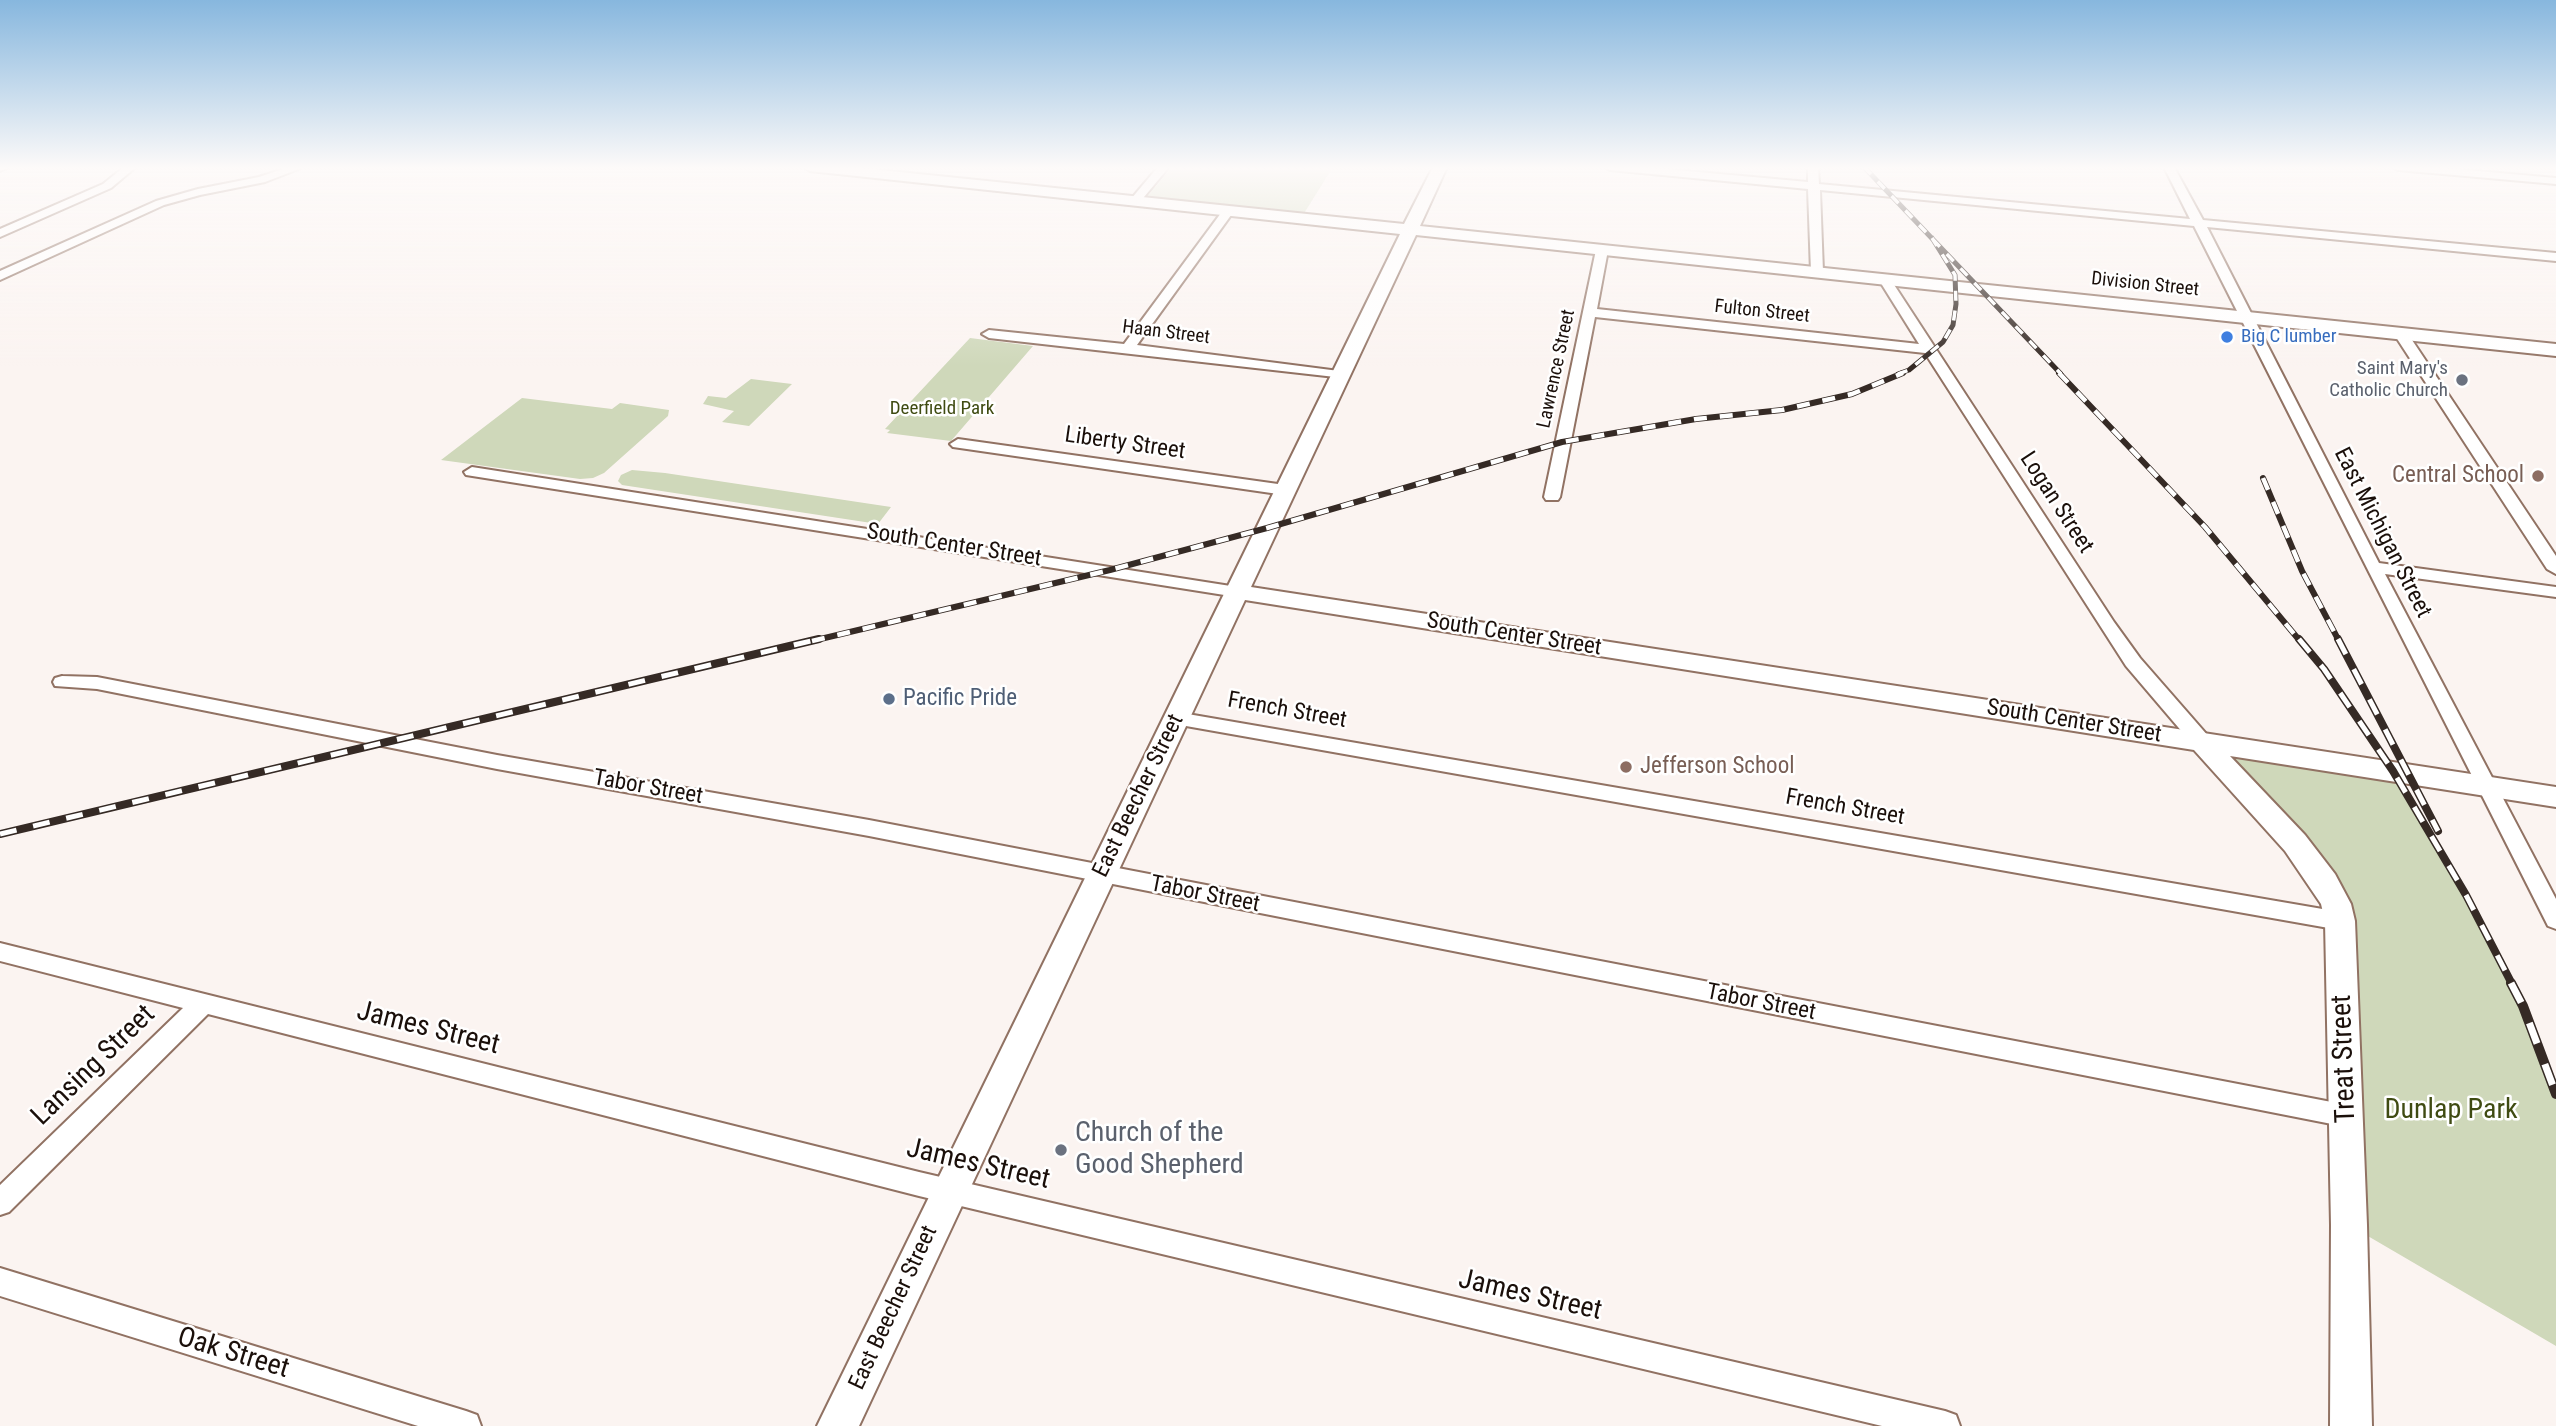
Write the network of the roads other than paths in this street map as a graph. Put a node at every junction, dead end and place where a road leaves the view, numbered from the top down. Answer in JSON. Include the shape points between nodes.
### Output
{"nodes":[{"id":1,"x":93,"y":234,"type":"edge"},
{"id":2,"x":1212,"y":234,"type":"edge"},
{"id":3,"x":1408,"y":234,"type":"edge"},
{"id":4,"x":1444,"y":234,"type":"edge"},
{"id":5,"x":1815,"y":234,"type":"edge"},
{"id":6,"x":2204,"y":234,"type":"edge"},
{"id":7,"x":2309,"y":234,"type":"edge"},
{"id":8,"x":1602,"y":250,"type":"junction"},
{"id":9,"x":2556,"y":257,"type":"edge"},
{"id":10,"x":1817,"y":272,"type":"junction"},
{"id":11,"x":0,"y":276,"type":"edge"},
{"id":12,"x":1885,"y":280,"type":"junction"},
{"id":13,"x":1589,"y":312,"type":"junction"},
{"id":14,"x":2248,"y":317,"type":"junction"},
{"id":15,"x":989,"y":334,"type":"dead end"},
{"id":16,"x":2401,"y":334,"type":"junction"},
{"id":17,"x":1128,"y":348,"type":"junction"},
{"id":18,"x":1930,"y":349,"type":"junction"},
{"id":19,"x":2556,"y":350,"type":"edge"},
{"id":20,"x":1339,"y":376,"type":"junction"},
{"id":21,"x":958,"y":444,"type":"dead end"},
{"id":22,"x":472,"y":472,"type":"dead end"},
{"id":23,"x":1285,"y":490,"type":"junction"},
{"id":24,"x":1552,"y":497,"type":"dead end"},
{"id":25,"x":2373,"y":567,"type":"junction"},
{"id":26,"x":2556,"y":569,"type":"edge"},
{"id":27,"x":1237,"y":592,"type":"junction"},
{"id":28,"x":2556,"y":592,"type":"edge"},
{"id":29,"x":62,"y":682,"type":"dead end"},
{"id":30,"x":1176,"y":718,"type":"junction"},
{"id":31,"x":2202,"y":742,"type":"junction"},
{"id":32,"x":2485,"y":785,"type":"junction"},
{"id":33,"x":2556,"y":797,"type":"edge"},
{"id":34,"x":1101,"y":875,"type":"junction"},
{"id":35,"x":2556,"y":920,"type":"edge"},
{"id":36,"x":2340,"y":921,"type":"junction"},
{"id":37,"x":0,"y":952,"type":"edge"},
{"id":38,"x":203,"y":1004,"type":"junction"},
{"id":39,"x":2347,"y":1116,"type":"junction"},
{"id":40,"x":949,"y":1191,"type":"junction"},
{"id":41,"x":0,"y":1203,"type":"edge"},
{"id":42,"x":0,"y":1282,"type":"edge"},
{"id":43,"x":466,"y":1426,"type":"edge"},
{"id":44,"x":838,"y":1426,"type":"edge"},
{"id":45,"x":1945,"y":1426,"type":"edge"},
{"id":46,"x":2351,"y":1426,"type":"edge"}],
"edges":[{"from":1,"to":11,"type":"street"},
{"from":2,"to":17,"type":"street"},
{"from":3,"to":20,"type":"street","name":"East Beecher Street"},
{"from":4,"to":8,"type":"street","name":"Division Street"},
{"from":5,"to":10,"type":"street"},
{"from":6,"to":14,"type":"street","name":"East Michigan Street"},
{"from":7,"to":9,"type":"street"},
{"from":8,"to":10,"type":"street","name":"Division Street"},
{"from":8,"to":13,"type":"street","name":"Lawrence Street"},
{"from":10,"to":12,"type":"street","name":"Division Street"},
{"from":12,"to":14,"type":"street","name":"Division Street"},
{"from":12,"to":18,"type":"street","name":"Logan Street"},
{"from":13,"to":18,"type":"street","name":"Fulton Street"},
{"from":13,"to":24,"type":"street","name":"Lawrence Street"},
{"from":14,"to":16,"type":"street","name":"Division Street"},
{"from":14,"to":25,"type":"street","name":"East Michigan Street"},
{"from":15,"to":17,"type":"street","name":"Haan Street"},
{"from":16,"to":19,"type":"street","name":"Division Street"},
{"from":16,"to":26,"type":"street"},
{"from":17,"to":20,"type":"street","name":"Haan Street"},
{"from":18,"to":31,"type":"street","name":"Logan Street","via":[[2114,634]]},
{"from":20,"to":23,"type":"street","name":"East Beecher Street"},
{"from":21,"to":23,"type":"street","name":"Liberty Street"},
{"from":22,"to":27,"type":"street","name":"South Center Street"},
{"from":23,"to":27,"type":"street","name":"East Beecher Street"},
{"from":25,"to":28,"type":"street"},
{"from":25,"to":32,"type":"street","name":"East Michigan Street"},
{"from":27,"to":30,"type":"street","name":"East Beecher Street"},
{"from":27,"to":31,"type":"street","name":"South Center Street"},
{"from":29,"to":34,"type":"street","name":"Tabor Street","via":[[97,683]]},
{"from":30,"to":34,"type":"street","name":"East Beecher Street"},
{"from":30,"to":36,"type":"street","name":"French Street"},
{"from":31,"to":32,"type":"street","name":"South Center Street"},
{"from":31,"to":36,"type":"street","name":"Treat Street","via":[[2295,843],[2324,882]]},
{"from":32,"to":33,"type":"street","name":"South Center Street"},
{"from":32,"to":35,"type":"street","name":"East Michigan Street"},
{"from":34,"to":39,"type":"street","name":"Tabor Street"},
{"from":34,"to":40,"type":"street","name":"East Beecher Street"},
{"from":36,"to":39,"type":"street","name":"Treat Street"},
{"from":37,"to":38,"type":"street","name":"James Street"},
{"from":38,"to":40,"type":"street","name":"James Street"},
{"from":38,"to":41,"type":"street","name":"Lansing Street"},
{"from":39,"to":46,"type":"street","name":"Treat Street"},
{"from":40,"to":44,"type":"street","name":"East Beecher Street"},
{"from":40,"to":45,"type":"street","name":"James Street"},
{"from":42,"to":43,"type":"street","name":"Oak Street"}]}
